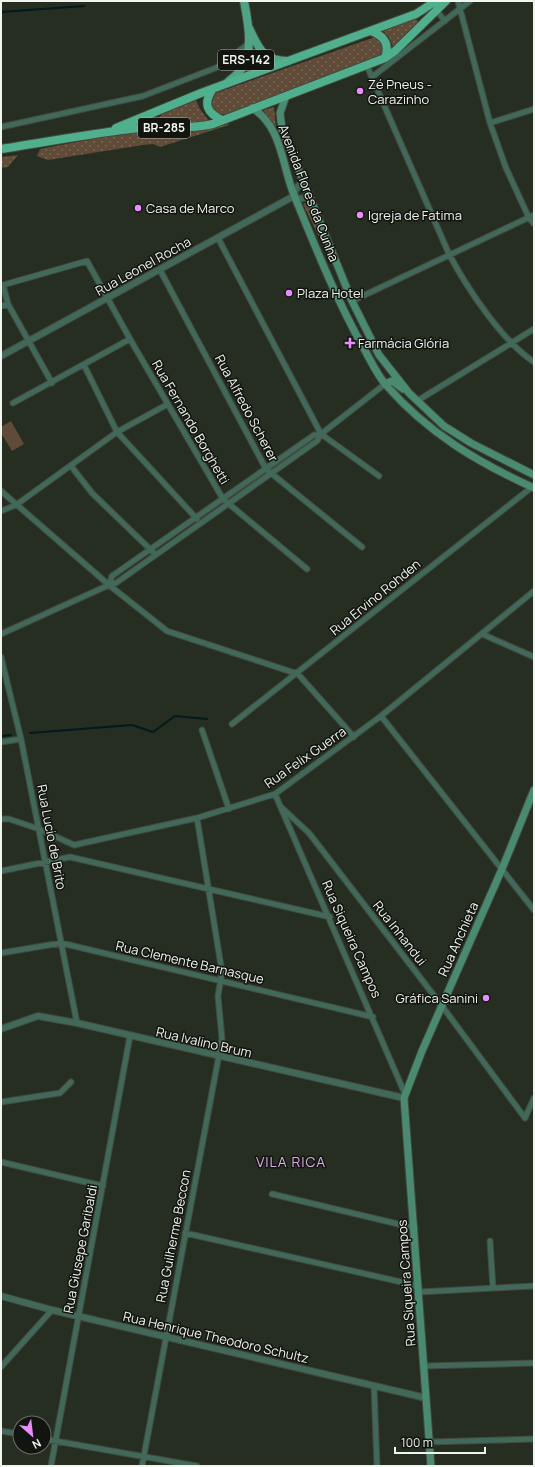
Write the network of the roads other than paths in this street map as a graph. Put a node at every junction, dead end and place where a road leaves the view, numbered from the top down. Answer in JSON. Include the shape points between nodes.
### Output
{"nodes":[{"id":1,"x":244,"y":1,"type":"edge"},
{"id":2,"x":436,"y":1,"type":"edge"},
{"id":3,"x":446,"y":1,"type":"edge"},
{"id":4,"x":458,"y":1,"type":"edge"},
{"id":5,"x":470,"y":1,"type":"edge"},
{"id":6,"x":436,"y":10,"type":"junction"},
{"id":7,"x":460,"y":10,"type":"junction"},
{"id":8,"x":444,"y":22,"type":"junction"},
{"id":9,"x":249,"y":27,"type":"junction"},
{"id":10,"x":371,"y":31,"type":"junction"},
{"id":11,"x":248,"y":44,"type":"junction"},
{"id":12,"x":385,"y":58,"type":"junction"},
{"id":13,"x":294,"y":60,"type":"junction"},
{"id":14,"x":367,"y":66,"type":"junction"},
{"id":15,"x":372,"y":77,"type":"junction"},
{"id":16,"x":225,"y":84,"type":"junction"},
{"id":17,"x":212,"y":90,"type":"junction"},
{"id":18,"x":286,"y":96,"type":"junction"},
{"id":19,"x":252,"y":108,"type":"junction"},
{"id":20,"x":534,"y":109,"type":"edge"},
{"id":21,"x":222,"y":120,"type":"junction"},
{"id":22,"x":490,"y":123,"type":"junction"},
{"id":23,"x":1,"y":127,"type":"edge"},
{"id":24,"x":106,"y":132,"type":"junction"},
{"id":25,"x":1,"y":149,"type":"edge"},
{"id":26,"x":308,"y":189,"type":"junction"},
{"id":27,"x":294,"y":196,"type":"junction"},
{"id":28,"x":531,"y":216,"type":"edge"},
{"id":29,"x":534,"y":224,"type":"edge"},
{"id":30,"x":218,"y":238,"type":"junction"},
{"id":31,"x":449,"y":254,"type":"junction"},
{"id":32,"x":160,"y":270,"type":"junction"},
{"id":33,"x":108,"y":298,"type":"junction"},
{"id":34,"x":352,"y":301,"type":"junction"},
{"id":35,"x":8,"y":304,"type":"junction"},
{"id":36,"x":1,"y":306,"type":"edge"},
{"id":37,"x":534,"y":329,"type":"edge"},
{"id":38,"x":130,"y":339,"type":"junction"},
{"id":39,"x":28,"y":341,"type":"junction"},
{"id":40,"x":511,"y":343,"type":"junction"},
{"id":41,"x":1,"y":356,"type":"edge"},
{"id":42,"x":534,"y":362,"type":"edge"},
{"id":43,"x":84,"y":365,"type":"junction"},
{"id":44,"x":52,"y":383,"type":"junction"},
{"id":45,"x":385,"y":384,"type":"junction"},
{"id":46,"x":409,"y":393,"type":"junction"},
{"id":47,"x":398,"y":398,"type":"junction"},
{"id":48,"x":417,"y":401,"type":"junction"},
{"id":49,"x":13,"y":403,"type":"dead end"},
{"id":50,"x":168,"y":404,"type":"junction"},
{"id":51,"x":117,"y":432,"type":"junction"},
{"id":52,"x":321,"y":434,"type":"junction"},
{"id":53,"x":70,"y":466,"type":"junction"},
{"id":54,"x":266,"y":469,"type":"junction"},
{"id":55,"x":270,"y":474,"type":"junction"},
{"id":56,"x":534,"y":475,"type":"edge"},
{"id":57,"x":379,"y":476,"type":"dead end"},
{"id":58,"x":533,"y":488,"type":"edge"},
{"id":59,"x":1,"y":491,"type":"edge"},
{"id":60,"x":222,"y":499,"type":"junction"},
{"id":61,"x":16,"y":505,"type":"junction"},
{"id":62,"x":227,"y":505,"type":"junction"},
{"id":63,"x":1,"y":510,"type":"edge"},
{"id":64,"x":196,"y":518,"type":"junction"},
{"id":65,"x":201,"y":523,"type":"junction"},
{"id":66,"x":362,"y":547,"type":"dead end"},
{"id":67,"x":150,"y":549,"type":"junction"},
{"id":68,"x":156,"y":554,"type":"junction"},
{"id":69,"x":307,"y":569,"type":"dead end"},
{"id":70,"x":109,"y":585,"type":"junction"},
{"id":71,"x":534,"y":591,"type":"edge"},
{"id":72,"x":1,"y":634,"type":"edge"},
{"id":73,"x":482,"y":634,"type":"junction"},
{"id":74,"x":1,"y":656,"type":"edge"},
{"id":75,"x":534,"y":657,"type":"edge"},
{"id":76,"x":298,"y":674,"type":"junction"},
{"id":77,"x":381,"y":716,"type":"junction"},
{"id":78,"x":232,"y":724,"type":"dead end"},
{"id":79,"x":202,"y":730,"type":"dead end"},
{"id":80,"x":354,"y":737,"type":"junction"},
{"id":81,"x":21,"y":739,"type":"junction"},
{"id":82,"x":1,"y":742,"type":"edge"},
{"id":83,"x":534,"y":790,"type":"edge"},
{"id":84,"x":275,"y":794,"type":"junction"},
{"id":85,"x":280,"y":806,"type":"junction"},
{"id":86,"x":229,"y":809,"type":"junction"},
{"id":87,"x":197,"y":818,"type":"junction"},
{"id":88,"x":1,"y":819,"type":"edge"},
{"id":89,"x":38,"y":829,"type":"junction"},
{"id":90,"x":46,"y":861,"type":"junction"},
{"id":91,"x":502,"y":869,"type":"junction"},
{"id":92,"x":1,"y":871,"type":"edge"},
{"id":93,"x":208,"y":888,"type":"junction"},
{"id":94,"x":534,"y":910,"type":"edge"},
{"id":95,"x":330,"y":917,"type":"junction"},
{"id":96,"x":61,"y":943,"type":"junction"},
{"id":97,"x":1,"y":953,"type":"edge"},
{"id":98,"x":220,"y":981,"type":"junction"},
{"id":99,"x":442,"y":1006,"type":"junction"},
{"id":100,"x":373,"y":1017,"type":"junction"},
{"id":101,"x":77,"y":1023,"type":"junction"},
{"id":102,"x":1,"y":1029,"type":"edge"},
{"id":103,"x":130,"y":1036,"type":"junction"},
{"id":104,"x":219,"y":1057,"type":"junction"},
{"id":105,"x":70,"y":1082,"type":"dead end"},
{"id":106,"x":404,"y":1096,"type":"junction"},
{"id":107,"x":534,"y":1098,"type":"edge"},
{"id":108,"x":1,"y":1102,"type":"edge"},
{"id":109,"x":1,"y":1162,"type":"edge"},
{"id":110,"x":103,"y":1186,"type":"junction"},
{"id":111,"x":272,"y":1194,"type":"dead end"},
{"id":112,"x":415,"y":1228,"type":"junction"},
{"id":113,"x":185,"y":1233,"type":"junction"},
{"id":114,"x":490,"y":1241,"type":"dead end"},
{"id":115,"x":534,"y":1286,"type":"edge"},
{"id":116,"x":493,"y":1288,"type":"junction"},
{"id":117,"x":419,"y":1289,"type":"junction"},
{"id":118,"x":1,"y":1296,"type":"edge"},
{"id":119,"x":52,"y":1310,"type":"junction"},
{"id":120,"x":78,"y":1316,"type":"junction"},
{"id":121,"x":165,"y":1337,"type":"junction"},
{"id":122,"x":534,"y":1363,"type":"edge"},
{"id":123,"x":424,"y":1366,"type":"junction"},
{"id":124,"x":1,"y":1367,"type":"edge"},
{"id":125,"x":374,"y":1386,"type":"junction"},
{"id":126,"x":426,"y":1398,"type":"junction"},
{"id":127,"x":1,"y":1431,"type":"edge"},
{"id":128,"x":12,"y":1433,"type":"edge"},
{"id":129,"x":534,"y":1439,"type":"edge"},
{"id":130,"x":52,"y":1440,"type":"edge"},
{"id":131,"x":56,"y":1441,"type":"junction"},
{"id":132,"x":430,"y":1442,"type":"junction"},
{"id":133,"x":144,"y":1456,"type":"junction"},
{"id":134,"x":51,"y":1466,"type":"edge"},
{"id":135,"x":142,"y":1466,"type":"edge"},
{"id":136,"x":197,"y":1466,"type":"edge"},
{"id":137,"x":377,"y":1466,"type":"edge"},
{"id":138,"x":431,"y":1466,"type":"edge"}],
"edges":[{"from":1,"to":9,"type":"main road","number":"ERS-142"},
{"from":2,"to":10,"type":"highway","number":"BR-285","via":[[416,14]]},
{"from":3,"to":6,"type":"highway","number":"BR-285"},
{"from":4,"to":7,"type":"street"},
{"from":5,"to":7,"type":"street"},
{"from":6,"to":8,"type":"street"},
{"from":6,"to":12,"type":"highway","number":"BR-285"},
{"from":7,"to":8,"type":"street"},
{"from":7,"to":22,"type":"street"},
{"from":8,"to":15,"type":"street"},
{"from":9,"to":11,"type":"main road","number":"ERS-142"},
{"from":9,"to":13,"type":"main road","number":"ERS-142","via":[[266,56],[276,60]]},
{"from":10,"to":12,"type":"highway","via":[[381,35],[386,43],[388,48]]},
{"from":10,"to":13,"type":"highway","number":"BR-285"},
{"from":11,"to":16,"type":"main road","number":"ERS-142","via":[[240,72]]},
{"from":11,"to":23,"type":"street","via":[[218,67],[142,96]]},
{"from":12,"to":14,"type":"highway","number":"BR-285"},
{"from":13,"to":16,"type":"highway","number":"BR-285"},
{"from":14,"to":15,"type":"street"},
{"from":14,"to":18,"type":"highway","number":"BR-285"},
{"from":15,"to":31,"type":"street"},
{"from":16,"to":17,"type":"highway","number":"BR-285"},
{"from":17,"to":21,"type":"highway","via":[[206,105],[212,115]]},
{"from":17,"to":24,"type":"highway","number":"BR-285"},
{"from":18,"to":19,"type":"highway","number":"BR-285"},
{"from":18,"to":26,"type":"main road","name":"Avenida Flores da Cunha","via":[[280,113],[282,129]]},
{"from":19,"to":21,"type":"highway","number":"BR-285"},
{"from":19,"to":27,"type":"main road","name":"Avenida Flores da Cunha","via":[[265,118],[274,132]]},
{"from":20,"to":22,"type":"street"},
{"from":21,"to":24,"type":"highway","number":"BR-285","via":[[191,128],[148,128]]},
{"from":22,"to":28,"type":"street","via":[[506,168]]},
{"from":24,"to":25,"type":"highway","number":"BR-285"},
{"from":26,"to":27,"type":"street","via":[[304,198]]},
{"from":26,"to":27,"type":"street","via":[[298,186]]},
{"from":26,"to":34,"type":"main road","name":"Avenida Flores da Cunha"},
{"from":27,"to":30,"type":"street","name":"Rua Leonel Rocha"},
{"from":27,"to":45,"type":"main road","name":"Avenida Flores da Cunha","via":[[341,306]]},
{"from":28,"to":29,"type":"street"},
{"from":28,"to":31,"type":"street"},
{"from":30,"to":32,"type":"street","name":"Rua Leonel Rocha"},
{"from":30,"to":52,"type":"street"},
{"from":31,"to":34,"type":"street"},
{"from":31,"to":40,"type":"street","via":[[462,279]]},
{"from":32,"to":33,"type":"street","name":"Rua Leonel Rocha"},
{"from":32,"to":54,"type":"street","name":"Rua Alfredo Scherer"},
{"from":33,"to":35,"type":"street","name":"Rua Fernando Borghetti","via":[[87,261],[3,285]]},
{"from":33,"to":38,"type":"street","name":"Rua Fernando Borghetti"},
{"from":33,"to":39,"type":"street","name":"Rua Leonel Rocha"},
{"from":34,"to":46,"type":"main road","name":"Avenida Flores da Cunha","via":[[379,355]]},
{"from":35,"to":36,"type":"street"},
{"from":35,"to":39,"type":"street"},
{"from":37,"to":40,"type":"street"},
{"from":38,"to":43,"type":"street"},
{"from":38,"to":50,"type":"street","name":"Rua Fernando Borghetti"},
{"from":39,"to":41,"type":"street","name":"Rua Leonel Rocha"},
{"from":39,"to":44,"type":"street"},
{"from":40,"to":42,"type":"street"},
{"from":40,"to":48,"type":"street"},
{"from":43,"to":44,"type":"street"},
{"from":43,"to":51,"type":"street"},
{"from":44,"to":49,"type":"street"},
{"from":45,"to":46,"type":"main road","via":[[392,381]]},
{"from":45,"to":47,"type":"main road","name":"Avenida Flores da Cunha"},
{"from":45,"to":52,"type":"street"},
{"from":46,"to":48,"type":"main road","name":"Avenida Flores da Cunha"},
{"from":47,"to":48,"type":"main road","via":[[410,405]]},
{"from":47,"to":58,"type":"main road","name":"Avenida Flores da Cunha","via":[[422,422],[451,444]]},
{"from":48,"to":56,"type":"main road","name":"Avenida Flores da Cunha","via":[[456,434]]},
{"from":50,"to":51,"type":"street"},
{"from":50,"to":60,"type":"street","name":"Rua Fernando Borghetti"},
{"from":51,"to":53,"type":"street"},
{"from":51,"to":64,"type":"street"},
{"from":52,"to":54,"type":"street","via":[[314,435]]},
{"from":52,"to":55,"type":"street","via":[[316,442]]},
{"from":52,"to":57,"type":"street"},
{"from":53,"to":61,"type":"street"},
{"from":53,"to":67,"type":"street","via":[[92,493]]},
{"from":54,"to":55,"type":"street","name":"Rua Alfredo Scherer"},
{"from":54,"to":60,"type":"street"},
{"from":55,"to":62,"type":"street"},
{"from":55,"to":66,"type":"street","name":"Rua Alfredo Scherer"},
{"from":58,"to":76,"type":"street","name":"Rua Ervino Rohden"},
{"from":59,"to":61,"type":"street"},
{"from":60,"to":62,"type":"street","name":"Rua Fernando Borghetti"},
{"from":60,"to":64,"type":"street"},
{"from":61,"to":63,"type":"street"},
{"from":61,"to":70,"type":"street"},
{"from":62,"to":65,"type":"street"},
{"from":62,"to":69,"type":"street","name":"Rua Fernando Borghetti"},
{"from":64,"to":65,"type":"street"},
{"from":64,"to":67,"type":"street"},
{"from":65,"to":68,"type":"street"},
{"from":67,"to":68,"type":"street"},
{"from":67,"to":70,"type":"street","via":[[112,576]]},
{"from":68,"to":70,"type":"street","via":[[116,583]]},
{"from":70,"to":72,"type":"street"},
{"from":70,"to":76,"type":"street","via":[[167,632]]},
{"from":71,"to":73,"type":"street","name":"Rua Felix Guerra"},
{"from":73,"to":75,"type":"street"},
{"from":73,"to":77,"type":"street","name":"Rua Felix Guerra"},
{"from":74,"to":81,"type":"street","name":"Rua Lucio de Brito"},
{"from":76,"to":78,"type":"street","name":"Rua Ervino Rohden"},
{"from":76,"to":80,"type":"street"},
{"from":77,"to":80,"type":"street","name":"Rua Felix Guerra"},
{"from":77,"to":91,"type":"street"},
{"from":79,"to":86,"type":"street"},
{"from":80,"to":84,"type":"street","name":"Rua Felix Guerra"},
{"from":81,"to":82,"type":"street"},
{"from":81,"to":89,"type":"street","name":"Rua Lucio de Brito"},
{"from":83,"to":91,"type":"main road","name":"Rua Anchieta"},
{"from":84,"to":85,"type":"street","name":"Rua Siqueira Campos"},
{"from":84,"to":86,"type":"street","name":"Rua Felix Guerra"},
{"from":85,"to":95,"type":"street","name":"Rua Siqueira Campos"},
{"from":85,"to":99,"type":"street","name":"Rua Inhandui","via":[[309,833]]},
{"from":86,"to":87,"type":"street","name":"Rua Felix Guerra"},
{"from":87,"to":89,"type":"street","name":"Rua Felix Guerra","via":[[74,845]]},
{"from":87,"to":93,"type":"street","name":"Rua Guilherme Beccon"},
{"from":88,"to":89,"type":"street","name":"Rua Felix Guerra","via":[[9,819]]},
{"from":89,"to":90,"type":"street","name":"Rua Lucio de Brito"},
{"from":90,"to":92,"type":"street"},
{"from":90,"to":93,"type":"street","via":[[70,857]]},
{"from":90,"to":96,"type":"street","name":"Rua Lucio de Brito"},
{"from":91,"to":94,"type":"street"},
{"from":91,"to":99,"type":"main road","name":"Rua Anchieta"},
{"from":93,"to":95,"type":"street"},
{"from":93,"to":98,"type":"street","name":"Rua Guilherme Beccon","via":[[222,972]]},
{"from":95,"to":100,"type":"street","name":"Rua Siqueira Campos"},
{"from":96,"to":97,"type":"street","name":"Rua Clemente Barnasque"},
{"from":96,"to":98,"type":"street","name":"Rua Clemente Barnasque"},
{"from":96,"to":101,"type":"street","name":"Rua Lucio de Brito"},
{"from":98,"to":100,"type":"street","name":"Rua Clemente Barnasque"},
{"from":98,"to":104,"type":"street","name":"Rua Guilherme Beccon","via":[[218,996],[222,1039]]},
{"from":99,"to":106,"type":"main road","name":"Rua Anchieta"},
{"from":99,"to":107,"type":"street","name":"Rua Inhandui","via":[[525,1118]]},
{"from":100,"to":106,"type":"street","name":"Rua Siqueira Campos"},
{"from":101,"to":102,"type":"street","name":"Rua Ivalino Brum","via":[[38,1016]]},
{"from":101,"to":103,"type":"street","name":"Rua Ivalino Brum"},
{"from":103,"to":104,"type":"street","name":"Rua Ivalino Brum"},
{"from":103,"to":110,"type":"street","name":"Rua Giusepe Garibaldi"},
{"from":104,"to":106,"type":"street","name":"Rua Ivalino Brum"},
{"from":104,"to":113,"type":"street","name":"Rua Guilherme Beccon"},
{"from":105,"to":108,"type":"street","via":[[60,1093]]},
{"from":106,"to":112,"type":"main road","name":"Rua Siqueira Campos"},
{"from":109,"to":110,"type":"street"},
{"from":110,"to":120,"type":"street","name":"Rua Giusepe Garibaldi"},
{"from":111,"to":112,"type":"street"},
{"from":112,"to":117,"type":"main road","name":"Rua Siqueira Campos"},
{"from":113,"to":117,"type":"street"},
{"from":113,"to":121,"type":"street","name":"Rua Guilherme Beccon"},
{"from":114,"to":116,"type":"street"},
{"from":115,"to":116,"type":"street"},
{"from":116,"to":117,"type":"street"},
{"from":117,"to":123,"type":"main road","name":"Rua Siqueira Campos"},
{"from":118,"to":119,"type":"street","name":"Rua Henrique Theodoro Schultz"},
{"from":119,"to":120,"type":"street","name":"Rua Henrique Theodoro Schultz"},
{"from":119,"to":124,"type":"street"},
{"from":120,"to":121,"type":"street","name":"Rua Henrique Theodoro Schultz"},
{"from":120,"to":131,"type":"street","name":"Rua Giusepe Garibaldi"},
{"from":121,"to":125,"type":"street","name":"Rua Henrique Theodoro Schultz"},
{"from":121,"to":133,"type":"street","name":"Rua Guilherme Beccon"},
{"from":122,"to":123,"type":"street"},
{"from":123,"to":126,"type":"main road","name":"Rua Siqueira Campos"},
{"from":125,"to":126,"type":"street","name":"Rua Henrique Theodoro Schultz"},
{"from":125,"to":137,"type":"street"},
{"from":126,"to":132,"type":"main road","name":"Rua Siqueira Campos"},
{"from":127,"to":128,"type":"street"},
{"from":129,"to":132,"type":"street"},
{"from":130,"to":131,"type":"street"},
{"from":131,"to":133,"type":"street"},
{"from":131,"to":134,"type":"street","name":"Rua Giusepe Garibaldi"},
{"from":132,"to":138,"type":"main road","name":"Rua Siqueira Campos"},
{"from":133,"to":135,"type":"street","name":"Rua Guilherme Beccon"},
{"from":133,"to":136,"type":"street"}]}
